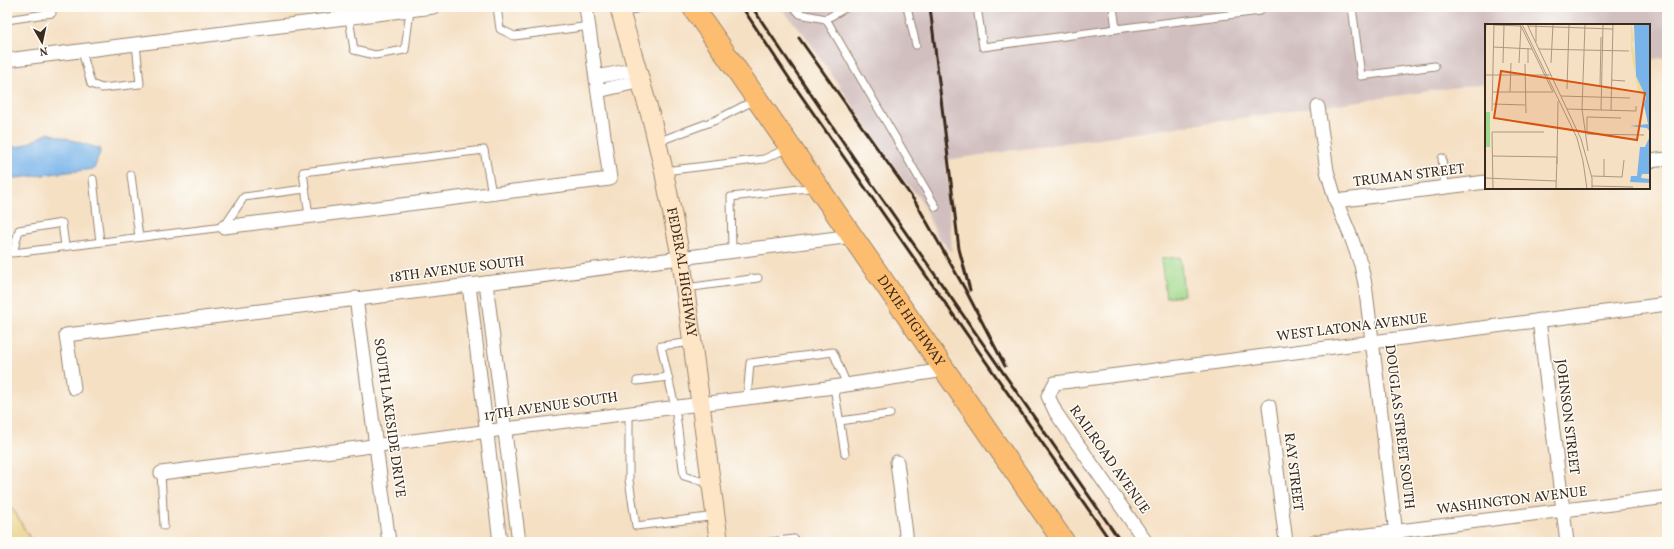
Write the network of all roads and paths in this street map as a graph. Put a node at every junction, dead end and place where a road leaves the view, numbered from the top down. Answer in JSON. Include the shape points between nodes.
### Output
{"nodes":[{"id":1,"x":52,"y":7,"type":"edge"},
{"id":2,"x":433,"y":7,"type":"edge"},
{"id":3,"x":497,"y":7,"type":"edge"},
{"id":4,"x":586,"y":7,"type":"edge"},
{"id":5,"x":693,"y":7,"type":"edge"},
{"id":6,"x":794,"y":7,"type":"edge"},
{"id":7,"x":847,"y":7,"type":"edge"},
{"id":8,"x":907,"y":7,"type":"edge"},
{"id":9,"x":978,"y":7,"type":"edge"},
{"id":10,"x":1113,"y":7,"type":"edge"},
{"id":11,"x":1352,"y":7,"type":"edge"},
{"id":12,"x":631,"y":9,"type":"edge"},
{"id":13,"x":410,"y":10,"type":"junction"},
{"id":14,"x":1260,"y":11,"type":"dead end"},
{"id":15,"x":349,"y":18,"type":"junction"},
{"id":16,"x":826,"y":19,"type":"junction"},
{"id":17,"x":7,"y":20,"type":"edge"},
{"id":18,"x":590,"y":26,"type":"junction"},
{"id":19,"x":1116,"y":29,"type":"junction"},
{"id":20,"x":136,"y":44,"type":"junction"},
{"id":21,"x":916,"y":45,"type":"dead end"},
{"id":22,"x":82,"y":51,"type":"junction"},
{"id":23,"x":7,"y":60,"type":"edge"},
{"id":24,"x":1435,"y":66,"type":"dead end"},
{"id":25,"x":640,"y":75,"type":"junction"},
{"id":26,"x":596,"y":77,"type":"junction"},
{"id":27,"x":598,"y":92,"type":"junction"},
{"id":28,"x":757,"y":99,"type":"junction"},
{"id":29,"x":1318,"y":107,"type":"dead end"},
{"id":30,"x":657,"y":142,"type":"junction"},
{"id":31,"x":790,"y":147,"type":"junction"},
{"id":32,"x":1442,"y":158,"type":"dead end"},
{"id":33,"x":1667,"y":159,"type":"edge"},
{"id":34,"x":1650,"y":161,"type":"edge"},
{"id":35,"x":664,"y":171,"type":"junction"},
{"id":36,"x":131,"y":175,"type":"dead end"},
{"id":37,"x":93,"y":179,"type":"dead end"},
{"id":38,"x":1485,"y":182,"type":"edge"},
{"id":39,"x":818,"y":187,"type":"junction"},
{"id":40,"x":1445,"y":187,"type":"junction"},
{"id":41,"x":305,"y":188,"type":"junction"},
{"id":42,"x":492,"y":194,"type":"junction"},
{"id":43,"x":1336,"y":201,"type":"junction"},
{"id":44,"x":936,"y":207,"type":"dead end"},
{"id":45,"x":309,"y":216,"type":"junction"},
{"id":46,"x":224,"y":227,"type":"junction"},
{"id":47,"x":852,"y":236,"type":"junction"},
{"id":48,"x":139,"y":237,"type":"junction"},
{"id":49,"x":100,"y":242,"type":"junction"},
{"id":50,"x":65,"y":246,"type":"junction"},
{"id":51,"x":732,"y":251,"type":"junction"},
{"id":52,"x":681,"y":258,"type":"junction"},
{"id":53,"x":758,"y":278,"type":"dead end"},
{"id":54,"x":486,"y":283,"type":"junction"},
{"id":55,"x":468,"y":285,"type":"junction"},
{"id":56,"x":685,"y":288,"type":"junction"},
{"id":57,"x":356,"y":298,"type":"junction"},
{"id":58,"x":1667,"y":304,"type":"edge"},
{"id":59,"x":1539,"y":320,"type":"junction"},
{"id":60,"x":693,"y":342,"type":"junction"},
{"id":61,"x":1372,"y":342,"type":"junction"},
{"id":62,"x":945,"y":370,"type":"junction"},
{"id":63,"x":668,"y":377,"type":"junction"},
{"id":64,"x":637,"y":381,"type":"dead end"},
{"id":65,"x":847,"y":385,"type":"junction"},
{"id":66,"x":834,"y":386,"type":"junction"},
{"id":67,"x":74,"y":388,"type":"dead end"},
{"id":68,"x":1048,"y":396,"type":"joint"},
{"id":69,"x":747,"y":398,"type":"junction"},
{"id":70,"x":701,"y":404,"type":"junction"},
{"id":71,"x":1269,"y":406,"type":"dead end"},
{"id":72,"x":675,"y":407,"type":"junction"},
{"id":73,"x":629,"y":413,"type":"junction"},
{"id":74,"x":890,"y":414,"type":"dead end"},
{"id":75,"x":840,"y":421,"type":"junction"},
{"id":76,"x":504,"y":430,"type":"junction"},
{"id":77,"x":487,"y":432,"type":"junction"},
{"id":78,"x":376,"y":444,"type":"junction"},
{"id":79,"x":845,"y":454,"type":"dead end"},
{"id":80,"x":897,"y":462,"type":"dead end"},
{"id":81,"x":161,"y":472,"type":"joint"},
{"id":82,"x":712,"y":484,"type":"junction"},
{"id":83,"x":1667,"y":497,"type":"edge"},
{"id":84,"x":1563,"y":510,"type":"junction"},
{"id":85,"x":716,"y":516,"type":"junction"},
{"id":86,"x":164,"y":526,"type":"dead end"},
{"id":87,"x":1396,"y":537,"type":"edge"},
{"id":88,"x":794,"y":539,"type":"dead end"},
{"id":89,"x":389,"y":542,"type":"edge"},
{"id":90,"x":500,"y":542,"type":"edge"},
{"id":91,"x":519,"y":542,"type":"edge"},
{"id":92,"x":719,"y":542,"type":"edge"},
{"id":93,"x":770,"y":542,"type":"edge"},
{"id":94,"x":907,"y":542,"type":"edge"},
{"id":95,"x":1064,"y":542,"type":"edge"},
{"id":96,"x":1146,"y":542,"type":"edge"},
{"id":97,"x":1286,"y":542,"type":"edge"},
{"id":98,"x":1312,"y":542,"type":"edge"},
{"id":99,"x":1567,"y":542,"type":"edge"}],
"edges":[{"from":1,"to":17,"type":"lane","via":[[52,13]]},
{"from":2,"to":13,"type":"street"},
{"from":3,"to":18,"type":"lane","via":[[500,29],[514,36]]},
{"from":4,"to":18,"type":"street"},
{"from":5,"to":28,"type":"main road","name":"DIXIE HIGHWAY"},
{"from":6,"to":16,"type":"lane","via":[[800,14]]},
{"from":7,"to":16,"type":"lane"},
{"from":8,"to":21,"type":"lane"},
{"from":9,"to":19,"type":"lane","via":[[983,47]]},
{"from":10,"to":19,"type":"lane"},
{"from":11,"to":24,"type":"lane","via":[[1361,76]]},
{"from":12,"to":25,"type":"main road","name":"FEDERAL HIGHWAY"},
{"from":13,"to":15,"type":"street"},
{"from":13,"to":15,"type":"lane","via":[[405,50],[375,55],[354,50]]},
{"from":14,"to":19,"type":"lane"},
{"from":15,"to":20,"type":"street"},
{"from":16,"to":44,"type":"lane"},
{"from":18,"to":26,"type":"street"},
{"from":20,"to":22,"type":"street"},
{"from":20,"to":22,"type":"lane","via":[[140,84],[118,87],[102,88],[91,84]]},
{"from":22,"to":23,"type":"street"},
{"from":25,"to":26,"type":"street"},
{"from":25,"to":27,"type":"street"},
{"from":25,"to":30,"type":"main road","name":"FEDERAL HIGHWAY"},
{"from":26,"to":27,"type":"street"},
{"from":27,"to":42,"type":"street","via":[[610,179]]},
{"from":28,"to":30,"type":"lane","via":[[716,120]]},
{"from":28,"to":31,"type":"main road","name":"DIXIE HIGHWAY"},
{"from":29,"to":43,"type":"street","name":"DOUGLAS STREET SOUTH","via":[[1327,171]]},
{"from":30,"to":35,"type":"main road","name":"FEDERAL HIGHWAY"},
{"from":31,"to":35,"type":"lane","via":[[764,159]]},
{"from":31,"to":39,"type":"main road","name":"DIXIE HIGHWAY"},
{"from":32,"to":40,"type":"lane"},
{"from":33,"to":34,"type":"street"},
{"from":35,"to":52,"type":"main road","name":"FEDERAL HIGHWAY"},
{"from":36,"to":48,"type":"lane"},
{"from":37,"to":49,"type":"lane"},
{"from":38,"to":40,"type":"street","name":"TRUMAN STREET"},
{"from":39,"to":47,"type":"main road","name":"DIXIE HIGHWAY"},
{"from":39,"to":51,"type":"lane","via":[[731,197]]},
{"from":40,"to":43,"type":"street","name":"TRUMAN STREET"},
{"from":41,"to":42,"type":"lane","via":[[303,172],[484,150]]},
{"from":41,"to":45,"type":"lane"},
{"from":41,"to":46,"type":"lane","via":[[244,197]]},
{"from":42,"to":45,"type":"street"},
{"from":43,"to":61,"type":"street","name":"DOUGLAS STREET SOUTH","via":[[1361,265]]},
{"from":45,"to":46,"type":"street"},
{"from":46,"to":48,"type":"lane"},
{"from":47,"to":51,"type":"street","name":"18TH AVENUE SOUTH"},
{"from":47,"to":62,"type":"main road","name":"DIXIE HIGHWAY"},
{"from":48,"to":49,"type":"lane"},
{"from":49,"to":50,"type":"lane"},
{"from":50,"to":50,"type":"lane","via":[[62,223],[19,230],[13,253]]},
{"from":51,"to":52,"type":"street","name":"18TH AVENUE SOUTH"},
{"from":52,"to":54,"type":"street","name":"18TH AVENUE SOUTH"},
{"from":52,"to":56,"type":"main road","name":"FEDERAL HIGHWAY"},
{"from":53,"to":56,"type":"lane"},
{"from":54,"to":55,"type":"street","name":"18TH AVENUE SOUTH"},
{"from":54,"to":76,"type":"street"},
{"from":55,"to":57,"type":"street","name":"18TH AVENUE SOUTH"},
{"from":55,"to":77,"type":"street"},
{"from":56,"to":60,"type":"main road","name":"FEDERAL HIGHWAY"},
{"from":57,"to":67,"type":"street","name":"18TH AVENUE SOUTH","via":[[66,335]]},
{"from":57,"to":78,"type":"street","name":"SOUTH LAKESIDE DRIVE"},
{"from":58,"to":59,"type":"street","name":"WEST LATONA AVENUE"},
{"from":59,"to":61,"type":"street","name":"WEST LATONA AVENUE"},
{"from":59,"to":84,"type":"street","name":"JOHNSON STREET"},
{"from":60,"to":63,"type":"lane","via":[[661,346]]},
{"from":60,"to":70,"type":"main road","name":"FEDERAL HIGHWAY"},
{"from":61,"to":68,"type":"street","name":"WEST LATONA AVENUE","via":[[1056,383]]},
{"from":61,"to":87,"type":"street","name":"DOUGLAS STREET SOUTH"},
{"from":62,"to":65,"type":"street","name":"17TH AVENUE SOUTH"},
{"from":62,"to":95,"type":"main road","name":"DIXIE HIGHWAY"},
{"from":63,"to":64,"type":"lane"},
{"from":63,"to":72,"type":"lane"},
{"from":65,"to":66,"type":"street","name":"17TH AVENUE SOUTH"},
{"from":65,"to":69,"type":"lane","via":[[833,352],[750,363]]},
{"from":66,"to":69,"type":"street","name":"17TH AVENUE SOUTH"},
{"from":66,"to":75,"type":"lane"},
{"from":68,"to":96,"type":"street","name":"RAILROAD AVENUE","via":[[1056,413]]},
{"from":69,"to":70,"type":"street","name":"17TH AVENUE SOUTH"},
{"from":70,"to":72,"type":"street","name":"17TH AVENUE SOUTH"},
{"from":70,"to":82,"type":"main road","name":"FEDERAL HIGHWAY"},
{"from":71,"to":97,"type":"street","name":"RAY STREET"},
{"from":72,"to":73,"type":"street","name":"17TH AVENUE SOUTH"},
{"from":72,"to":82,"type":"lane","via":[[684,476]]},
{"from":73,"to":76,"type":"street","name":"17TH AVENUE SOUTH"},
{"from":73,"to":85,"type":"lane","via":[[629,480],[636,526]]},
{"from":74,"to":75,"type":"lane"},
{"from":75,"to":79,"type":"lane"},
{"from":76,"to":77,"type":"street","name":"17TH AVENUE SOUTH"},
{"from":76,"to":91,"type":"street"},
{"from":77,"to":78,"type":"street","name":"17TH AVENUE SOUTH"},
{"from":77,"to":90,"type":"street"},
{"from":78,"to":81,"type":"street","name":"17TH AVENUE SOUTH"},
{"from":78,"to":89,"type":"street","name":"SOUTH LAKESIDE DRIVE"},
{"from":80,"to":94,"type":"street"},
{"from":81,"to":86,"type":"lane"},
{"from":82,"to":85,"type":"main road","name":"FEDERAL HIGHWAY"},
{"from":83,"to":84,"type":"street","name":"WASHINGTON AVENUE"},
{"from":84,"to":87,"type":"street","name":"WASHINGTON AVENUE"},
{"from":84,"to":99,"type":"street","name":"JOHNSON STREET"},
{"from":85,"to":92,"type":"main road","name":"FEDERAL HIGHWAY"},
{"from":87,"to":98,"type":"street","name":"WASHINGTON AVENUE"},
{"from":88,"to":93,"type":"lane"}]}
